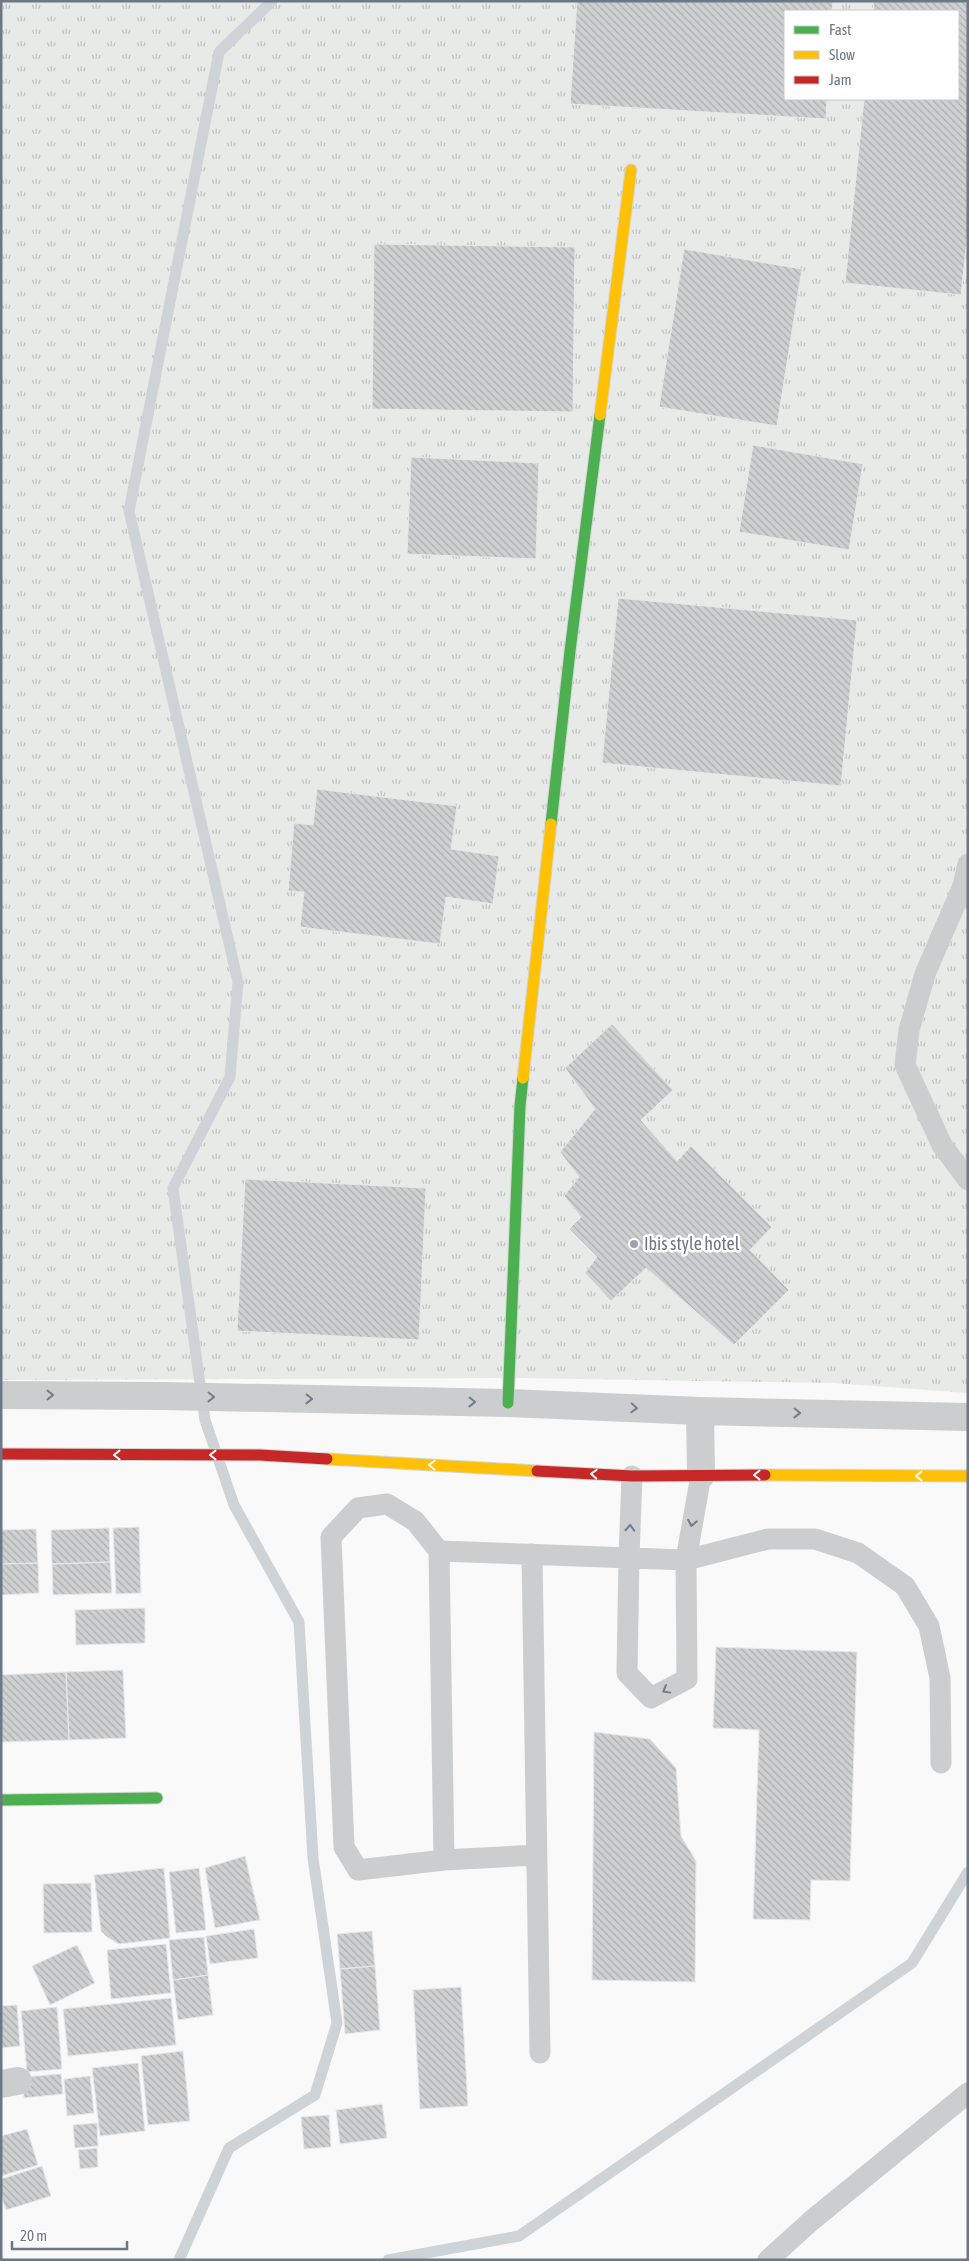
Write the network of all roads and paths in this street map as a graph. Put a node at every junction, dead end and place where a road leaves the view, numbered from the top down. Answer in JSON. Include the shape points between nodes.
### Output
{"nodes":[{"id":1,"x":631,"y":170,"type":"dead end"},
{"id":2,"x":968,"y":864,"type":"edge"},
{"id":3,"x":968,"y":1180,"type":"edge"},
{"id":4,"x":1,"y":1395,"type":"edge"},
{"id":5,"x":508,"y":1403,"type":"junction"},
{"id":6,"x":700,"y":1411,"type":"junction"},
{"id":7,"x":968,"y":1416,"type":"edge"},
{"id":8,"x":1,"y":1454,"type":"edge"},
{"id":9,"x":701,"y":1475,"type":"junction"},
{"id":10,"x":632,"y":1476,"type":"junction"},
{"id":11,"x":968,"y":1476,"type":"edge"},
{"id":12,"x":439,"y":1551,"type":"junction"},
{"id":13,"x":532,"y":1554,"type":"junction"},
{"id":14,"x":628,"y":1557,"type":"junction"},
{"id":15,"x":686,"y":1560,"type":"junction"},
{"id":16,"x":941,"y":1763,"type":"dead end"},
{"id":17,"x":157,"y":1798,"type":"dead end"},
{"id":18,"x":1,"y":1800,"type":"edge"},
{"id":19,"x":536,"y":1855,"type":"junction"},
{"id":20,"x":444,"y":1860,"type":"junction"},
{"id":21,"x":540,"y":2053,"type":"dead end"},
{"id":22,"x":968,"y":2093,"type":"edge"},
{"id":23,"x":768,"y":2260,"type":"edge"}],
"edges":[{"from":1,"to":5,"type":"street","via":[[570,651],[522,1086]]},
{"from":2,"to":3,"type":"lane","via":[[963,886],[925,974],[909,1030],[905,1064],[942,1145]]},
{"from":4,"to":5,"type":"street","one_way":true},
{"from":5,"to":6,"type":"street","one_way":true},
{"from":6,"to":7,"type":"street","one_way":true},
{"from":6,"to":9,"type":"street"},
{"from":10,"to":8,"type":"street","one_way":true,"via":[[260,1456]]},
{"from":9,"to":10,"type":"street"},
{"from":11,"to":9,"type":"street","one_way":true},
{"from":9,"to":15,"type":"lane","one_way":true},
{"from":14,"to":10,"type":"lane","one_way":true},
{"from":12,"to":13,"type":"lane"},
{"from":12,"to":20,"type":"lane"},
{"from":12,"to":20,"type":"lane","via":[[415,1521],[386,1504],[358,1508],[331,1537],[344,1847],[358,1870]]},
{"from":13,"to":14,"type":"lane"},
{"from":13,"to":19,"type":"lane"},
{"from":14,"to":15,"type":"lane"},
{"from":15,"to":14,"type":"lane","one_way":true,"via":[[687,1679],[651,1698],[627,1672]]},
{"from":15,"to":16,"type":"lane","via":[[768,1539],[815,1539],[858,1553],[905,1586],[929,1626],[940,1678]]},
{"from":17,"to":18,"type":"street"},
{"from":19,"to":20,"type":"lane"},
{"from":19,"to":21,"type":"lane"},
{"from":22,"to":23,"type":"lane"}]}
